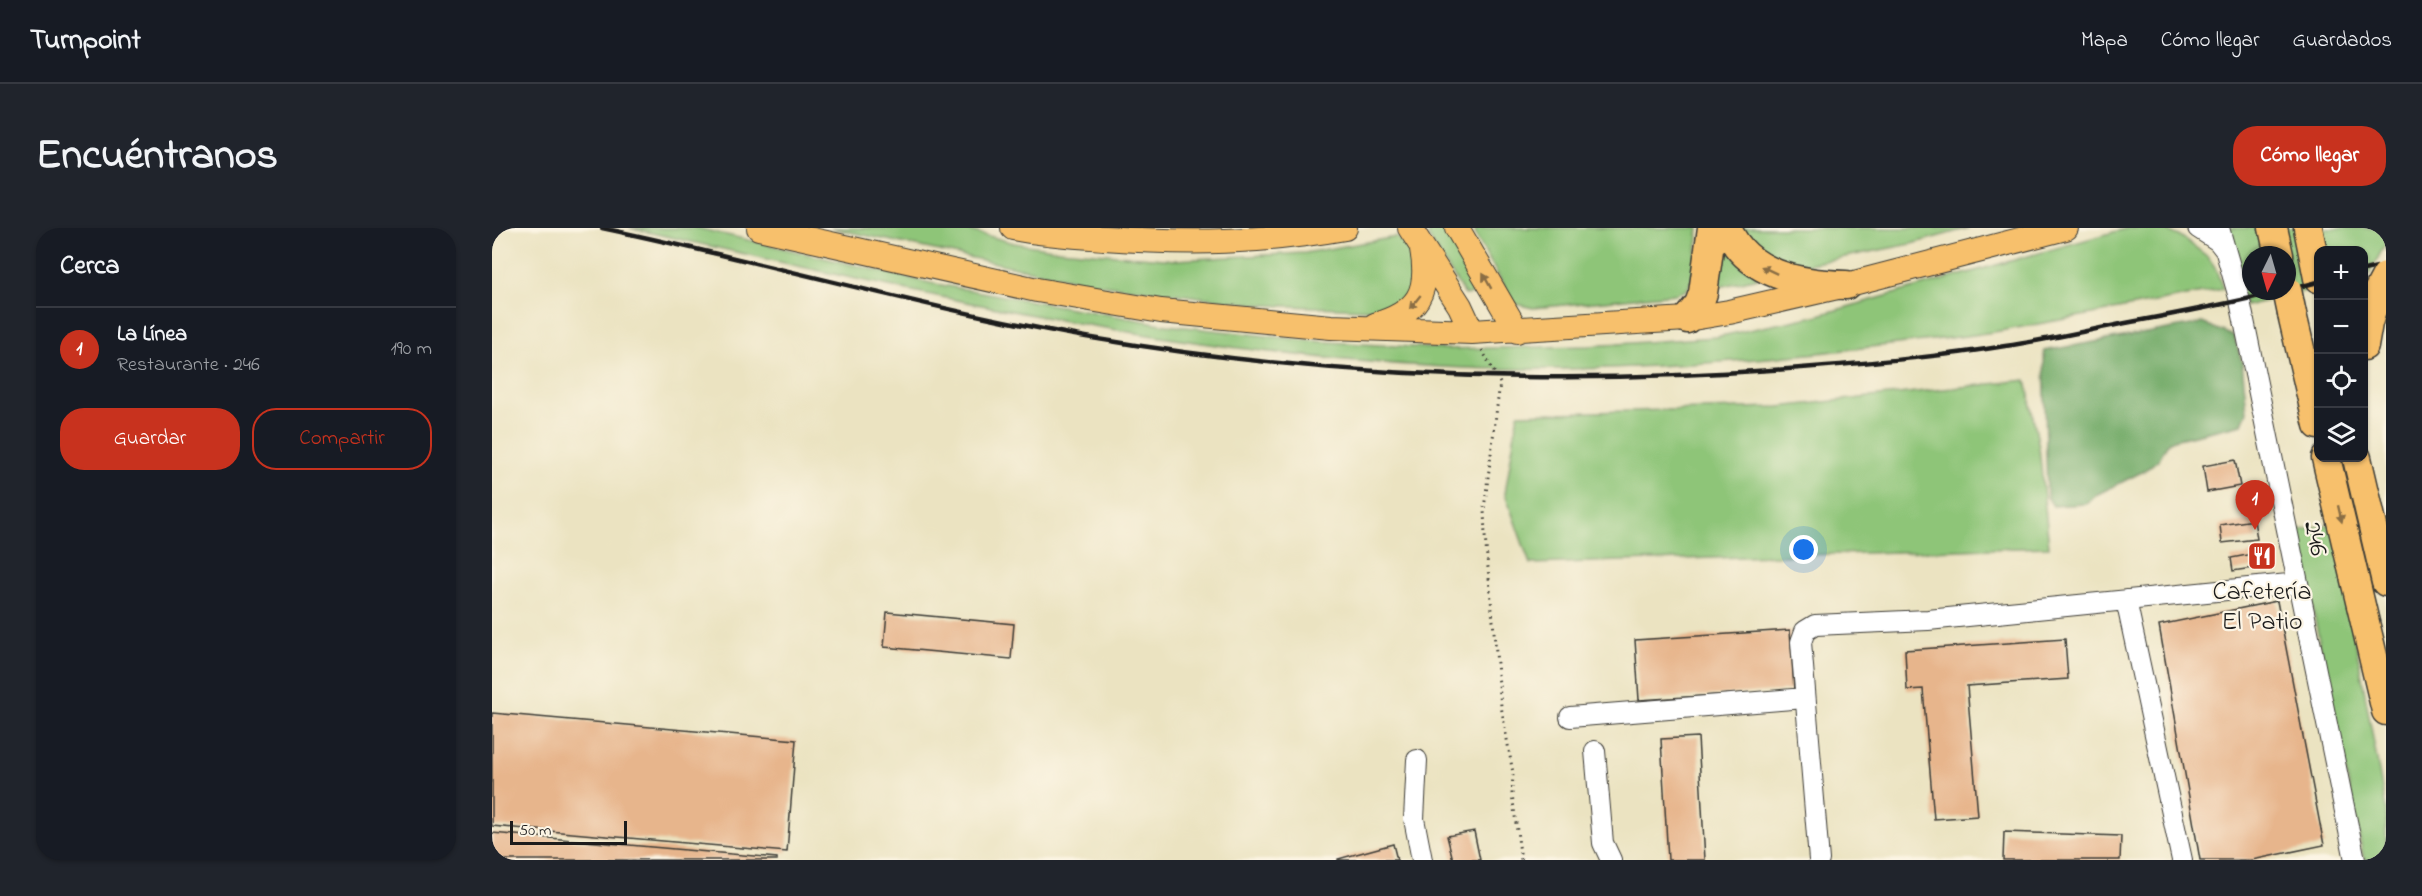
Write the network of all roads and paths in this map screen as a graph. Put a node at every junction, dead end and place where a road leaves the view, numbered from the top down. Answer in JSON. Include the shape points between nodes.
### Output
{"nodes":[{"id":1,"x":763,"y":228,"type":"edge"},
{"id":2,"x":1013,"y":228,"type":"edge"},
{"id":3,"x":1098,"y":228,"type":"edge"},
{"id":4,"x":1345,"y":228,"type":"edge"},
{"id":5,"x":1457,"y":228,"type":"edge"},
{"id":6,"x":1712,"y":228,"type":"edge"},
{"id":7,"x":1727,"y":228,"type":"edge"},
{"id":8,"x":2066,"y":228,"type":"edge"},
{"id":9,"x":2198,"y":228,"type":"edge"},
{"id":10,"x":2219,"y":228,"type":"edge"},
{"id":11,"x":2273,"y":228,"type":"edge"},
{"id":12,"x":2308,"y":228,"type":"edge"},
{"id":13,"x":1416,"y":237,"type":"edge"},
{"id":14,"x":1145,"y":241,"type":"junction"},
{"id":15,"x":2277,"y":246,"type":"edge"},
{"id":16,"x":2225,"y":250,"type":"junction"},
{"id":17,"x":2314,"y":255,"type":"edge"},
{"id":18,"x":2382,"y":284,"type":"edge"},
{"id":19,"x":1846,"y":285,"type":"junction"},
{"id":20,"x":2290,"y":302,"type":"edge"},
{"id":21,"x":1687,"y":319,"type":"junction"},
{"id":22,"x":2368,"y":323,"type":"edge"},
{"id":23,"x":1361,"y":329,"type":"junction"},
{"id":24,"x":1517,"y":331,"type":"junction"},
{"id":25,"x":1472,"y":332,"type":"junction"},
{"id":26,"x":2315,"y":408,"type":"edge"},
{"id":27,"x":2327,"y":462,"type":"edge"},
{"id":28,"x":2358,"y":462,"type":"edge"},
{"id":29,"x":2365,"y":462,"type":"edge"},
{"id":30,"x":2368,"y":508,"type":"junction"},
{"id":31,"x":2386,"y":582,"type":"edge"},
{"id":32,"x":2298,"y":583,"type":"junction"},
{"id":33,"x":2126,"y":600,"type":"junction"},
{"id":34,"x":1805,"y":698,"type":"junction"},
{"id":35,"x":2386,"y":711,"type":"edge"},
{"id":36,"x":1570,"y":717,"type":"dead end"},
{"id":37,"x":1595,"y":751,"type":"dead end"},
{"id":38,"x":1417,"y":760,"type":"dead end"},
{"id":39,"x":1422,"y":860,"type":"edge"},
{"id":40,"x":1521,"y":860,"type":"edge"},
{"id":41,"x":1611,"y":860,"type":"edge"},
{"id":42,"x":1819,"y":860,"type":"edge"},
{"id":43,"x":2182,"y":860,"type":"edge"},
{"id":44,"x":2355,"y":860,"type":"edge"}],
"edges":[{"from":1,"to":23,"type":"main road","via":[[1037,290],[1161,311]]},
{"from":2,"to":14,"type":"main road"},
{"from":3,"to":14,"type":"main road"},
{"from":4,"to":14,"type":"main road","via":[[1295,237],[1213,243]]},
{"from":24,"to":5,"type":"main road","one_way":true},
{"from":6,"to":21,"type":"highway","via":[[1700,304]]},
{"from":19,"to":7,"type":"highway","one_way":true,"via":[[1817,284],[1771,272],[1744,255]]},
{"from":8,"to":19,"type":"main road"},
{"from":9,"to":16,"type":"street"},
{"from":10,"to":16,"type":"street","name":"246"},
{"from":11,"to":15,"type":"highway"},
{"from":12,"to":17,"type":"highway"},
{"from":13,"to":23,"type":"main road","one_way":true,"via":[[1425,273],[1420,297],[1397,318]]},
{"from":13,"to":25,"type":"main road","via":[[1461,306]]},
{"from":16,"to":32,"type":"street","name":"246","via":[[2240,301]]},
{"from":18,"to":22,"type":"highway"},
{"from":19,"to":21,"type":"main road"},
{"from":20,"to":26,"type":"highway"},
{"from":21,"to":24,"type":"main road"},
{"from":23,"to":25,"type":"main road"},
{"from":24,"to":25,"type":"main road"},
{"from":25,"to":40,"type":"path","via":[[1500,383],[1484,509],[1485,536]]},
{"from":27,"to":35,"type":"highway","one_way":true},
{"from":28,"to":30,"type":"highway"},
{"from":29,"to":30,"type":"highway"},
{"from":30,"to":31,"type":"highway"},
{"from":32,"to":33,"type":"street"},
{"from":32,"to":44,"type":"street","name":"246"},
{"from":33,"to":34,"type":"street","via":[[1929,620],[1815,625],[1805,631],[1801,642]]},
{"from":33,"to":43,"type":"street"},
{"from":34,"to":36,"type":"street"},
{"from":34,"to":42,"type":"street"},
{"from":37,"to":41,"type":"street","via":[[1603,843]]},
{"from":38,"to":39,"type":"street","via":[[1414,819]]}]}
